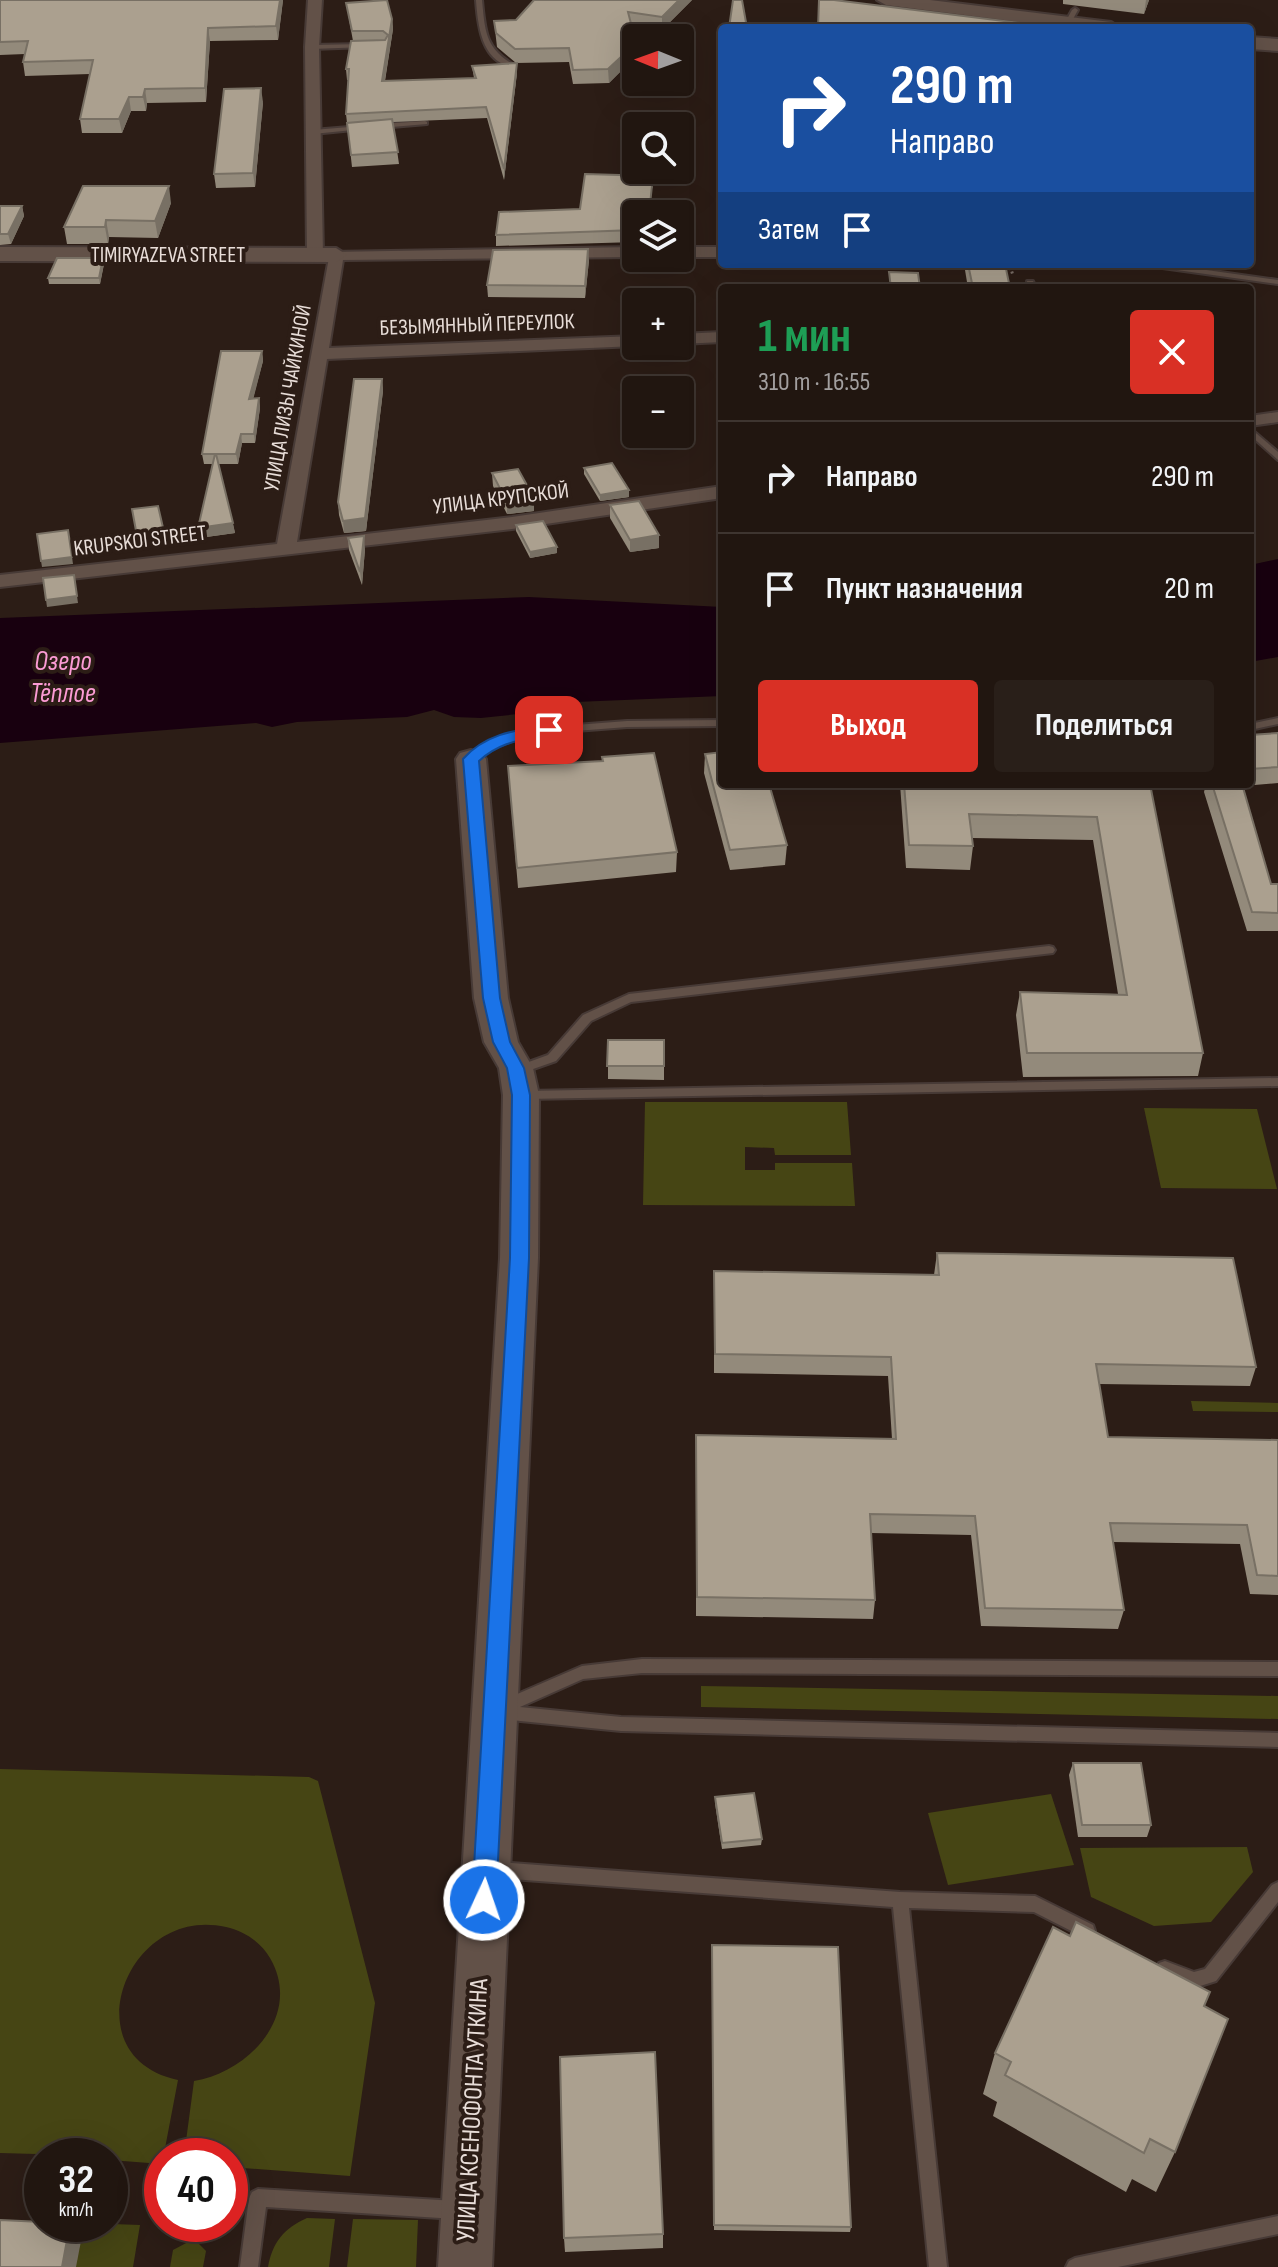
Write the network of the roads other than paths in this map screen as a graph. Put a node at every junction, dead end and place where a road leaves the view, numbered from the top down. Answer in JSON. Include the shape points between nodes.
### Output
{"nodes":[{"id":1,"x":315,"y":0,"type":"edge"},
{"id":2,"x":479,"y":0,"type":"edge"},
{"id":3,"x":886,"y":0,"type":"edge"},
{"id":4,"x":1069,"y":21,"type":"edge"},
{"id":5,"x":1254,"y":43,"type":"edge"},
{"id":6,"x":1278,"y":45,"type":"edge"},
{"id":7,"x":369,"y":46,"type":"edge"},
{"id":8,"x":312,"y":47,"type":"junction"},
{"id":9,"x":512,"y":66,"type":"edge"},
{"id":10,"x":425,"y":123,"type":"edge"},
{"id":11,"x":313,"y":132,"type":"junction"},
{"id":12,"x":622,"y":252,"type":"edge"},
{"id":13,"x":694,"y":252,"type":"edge"},
{"id":14,"x":718,"y":252,"type":"edge"},
{"id":15,"x":0,"y":254,"type":"edge"},
{"id":16,"x":325,"y":255,"type":"junction"},
{"id":17,"x":1177,"y":268,"type":"edge"},
{"id":18,"x":1278,"y":282,"type":"edge"},
{"id":19,"x":718,"y":337,"type":"edge"},
{"id":20,"x":694,"y":338,"type":"edge"},
{"id":21,"x":622,"y":342,"type":"edge"},
{"id":22,"x":320,"y":354,"type":"junction"},
{"id":23,"x":1278,"y":417,"type":"edge"},
{"id":24,"x":1254,"y":420,"type":"edge"},
{"id":25,"x":1254,"y":434,"type":"edge"},
{"id":26,"x":1278,"y":457,"type":"edge"},
{"id":27,"x":718,"y":493,"type":"edge"},
{"id":28,"x":286,"y":548,"type":"junction"},
{"id":29,"x":0,"y":581,"type":"edge"},
{"id":30,"x":1278,"y":721,"type":"edge"},
{"id":31,"x":718,"y":723,"type":"edge"},
{"id":32,"x":1254,"y":726,"type":"edge"},
{"id":33,"x":471,"y":759,"type":"joint"},
{"id":34,"x":1049,"y":950,"type":"dead end"},
{"id":35,"x":1278,"y":1082,"type":"edge"},
{"id":36,"x":518,"y":1083,"type":"junction"},
{"id":37,"x":1278,"y":1669,"type":"edge"},
{"id":38,"x":494,"y":1711,"type":"junction"},
{"id":39,"x":1278,"y":1740,"type":"edge"},
{"id":40,"x":485,"y":1869,"type":"junction"},
{"id":41,"x":1278,"y":1890,"type":"edge"},
{"id":42,"x":900,"y":1900,"type":"junction"},
{"id":43,"x":1105,"y":1939,"type":"edge"},
{"id":44,"x":1147,"y":1960,"type":"edge"},
{"id":45,"x":468,"y":2210,"type":"junction"},
{"id":46,"x":1278,"y":2225,"type":"edge"},
{"id":47,"x":249,"y":2267,"type":"edge"},
{"id":48,"x":465,"y":2267,"type":"edge"},
{"id":49,"x":938,"y":2267,"type":"edge"},
{"id":50,"x":1075,"y":2267,"type":"edge"}],
"edges":[{"from":1,"to":8,"type":"street","name":"УЛИЦА ЛИЗЫ ЧАЙКИНОЙ"},
{"from":2,"to":9,"type":"lane","via":[[481,36],[492,55]]},
{"from":3,"to":4,"type":"street"},
{"from":5,"to":6,"type":"street"},
{"from":7,"to":8,"type":"lane"},
{"from":8,"to":11,"type":"street","name":"УЛИЦА ЛИЗЫ ЧАЙКИНОЙ"},
{"from":10,"to":11,"type":"lane"},
{"from":11,"to":16,"type":"street","name":"УЛИЦА ЛИЗЫ ЧАЙКИНОЙ"},
{"from":12,"to":16,"type":"street"},
{"from":13,"to":14,"type":"street"},
{"from":15,"to":16,"type":"street","name":"TIMIRYAZEVA STREET"},
{"from":16,"to":22,"type":"street","name":"УЛИЦА ЛИЗЫ ЧАЙКИНОЙ"},
{"from":17,"to":18,"type":"lane"},
{"from":19,"to":20,"type":"street"},
{"from":21,"to":22,"type":"street","name":"БЕЗЫМЯННЫЙ ПЕРЕУЛОК"},
{"from":22,"to":28,"type":"street","name":"УЛИЦА ЛИЗЫ ЧАЙКИНОЙ"},
{"from":23,"to":24,"type":"street"},
{"from":25,"to":26,"type":"lane"},
{"from":27,"to":28,"type":"street","name":"УЛИЦА КРУПСКОЙ"},
{"from":28,"to":29,"type":"street","name":"KRUPSKOI STREET"},
{"from":30,"to":32,"type":"lane"},
{"from":31,"to":33,"type":"lane","via":[[514,735]]},
{"from":33,"to":36,"type":"street","name":"УЛИЦА КСЕНОФОНТА УТКИНА","via":[[491,998]]},
{"from":34,"to":36,"type":"lane","via":[[629,998],[587,1018],[552,1058]]},
{"from":35,"to":36,"type":"lane"},
{"from":36,"to":38,"type":"street","name":"УЛИЦА КСЕНОФОНТА УТКИНА","via":[[519,1258]]},
{"from":37,"to":38,"type":"lane","via":[[642,1666],[582,1673]]},
{"from":38,"to":39,"type":"lane","via":[[621,1724]]},
{"from":38,"to":40,"type":"street","name":"УЛИЦА КСЕНОФОНТА УТКИНА"},
{"from":40,"to":42,"type":"lane"},
{"from":40,"to":45,"type":"street","name":"УЛИЦА КСЕНОФОНТА УТКИНА"},
{"from":41,"to":44,"type":"lane","via":[[1210,1975],[1194,1980]]},
{"from":42,"to":43,"type":"lane","via":[[1035,1904]]},
{"from":42,"to":49,"type":"lane"},
{"from":45,"to":47,"type":"lane","via":[[258,2198]]},
{"from":45,"to":48,"type":"street","name":"УЛИЦА КСЕНОФОНТА УТКИНА"},
{"from":46,"to":50,"type":"lane"}]}
